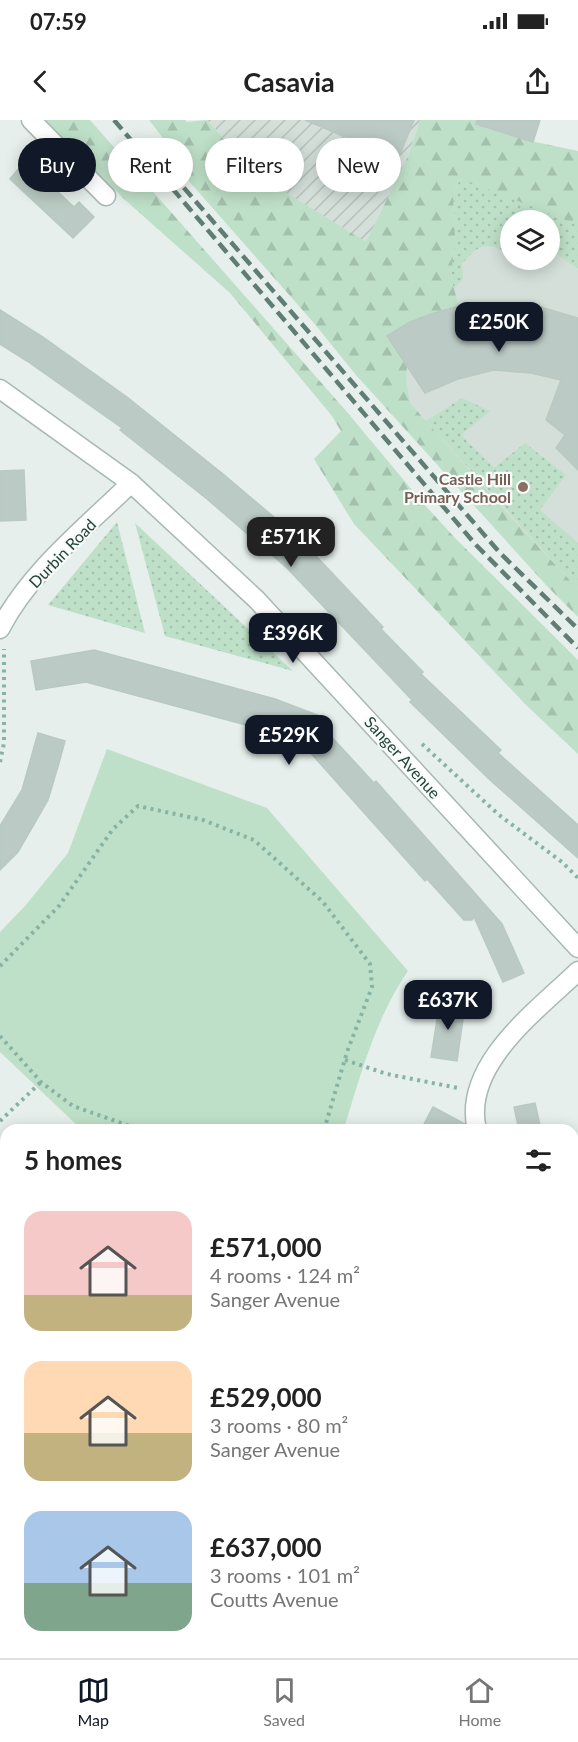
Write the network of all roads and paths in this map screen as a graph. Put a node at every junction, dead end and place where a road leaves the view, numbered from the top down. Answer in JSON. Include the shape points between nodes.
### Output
{"nodes":[{"id":1,"x":31,"y":120,"type":"edge"},
{"id":2,"x":106,"y":196,"type":"dead end"},
{"id":3,"x":0,"y":388,"type":"edge"},
{"id":4,"x":131,"y":483,"type":"junction"},
{"id":5,"x":2,"y":625,"type":"edge"},
{"id":6,"x":0,"y":762,"type":"edge"},
{"id":7,"x":578,"y":948,"type":"edge"},
{"id":8,"x":0,"y":966,"type":"edge"},
{"id":9,"x":578,"y":970,"type":"edge"},
{"id":10,"x":0,"y":1036,"type":"edge"},
{"id":11,"x":345,"y":1060,"type":"junction"},
{"id":12,"x":40,"y":1082,"type":"junction"},
{"id":13,"x":477,"y":1090,"type":"junction"},
{"id":14,"x":0,"y":1122,"type":"edge"},
{"id":15,"x":124,"y":1124,"type":"edge"},
{"id":16,"x":326,"y":1124,"type":"edge"},
{"id":17,"x":476,"y":1124,"type":"edge"}],
"edges":[{"from":1,"to":2,"type":"street"},
{"from":3,"to":4,"type":"street","name":"Sanger Avenue"},
{"from":4,"to":5,"type":"street","name":"Durbin Road","via":[[36,576]]},
{"from":4,"to":7,"type":"street","name":"Sanger Avenue","via":[[257,600]]},
{"from":5,"to":6,"type":"path","via":[[4,743]]},
{"from":8,"to":11,"type":"path","via":[[59,906],[113,829],[138,806],[203,820],[254,840],[324,902],[370,964],[372,987]]},
{"from":9,"to":13,"type":"street","via":[[509,1037],[488,1065]]},
{"from":10,"to":12,"type":"path"},
{"from":11,"to":13,"type":"path","via":[[387,1074]]},
{"from":11,"to":16,"type":"path"},
{"from":12,"to":14,"type":"path"},
{"from":12,"to":15,"type":"path","via":[[73,1106]]},
{"from":13,"to":17,"type":"street"}]}
